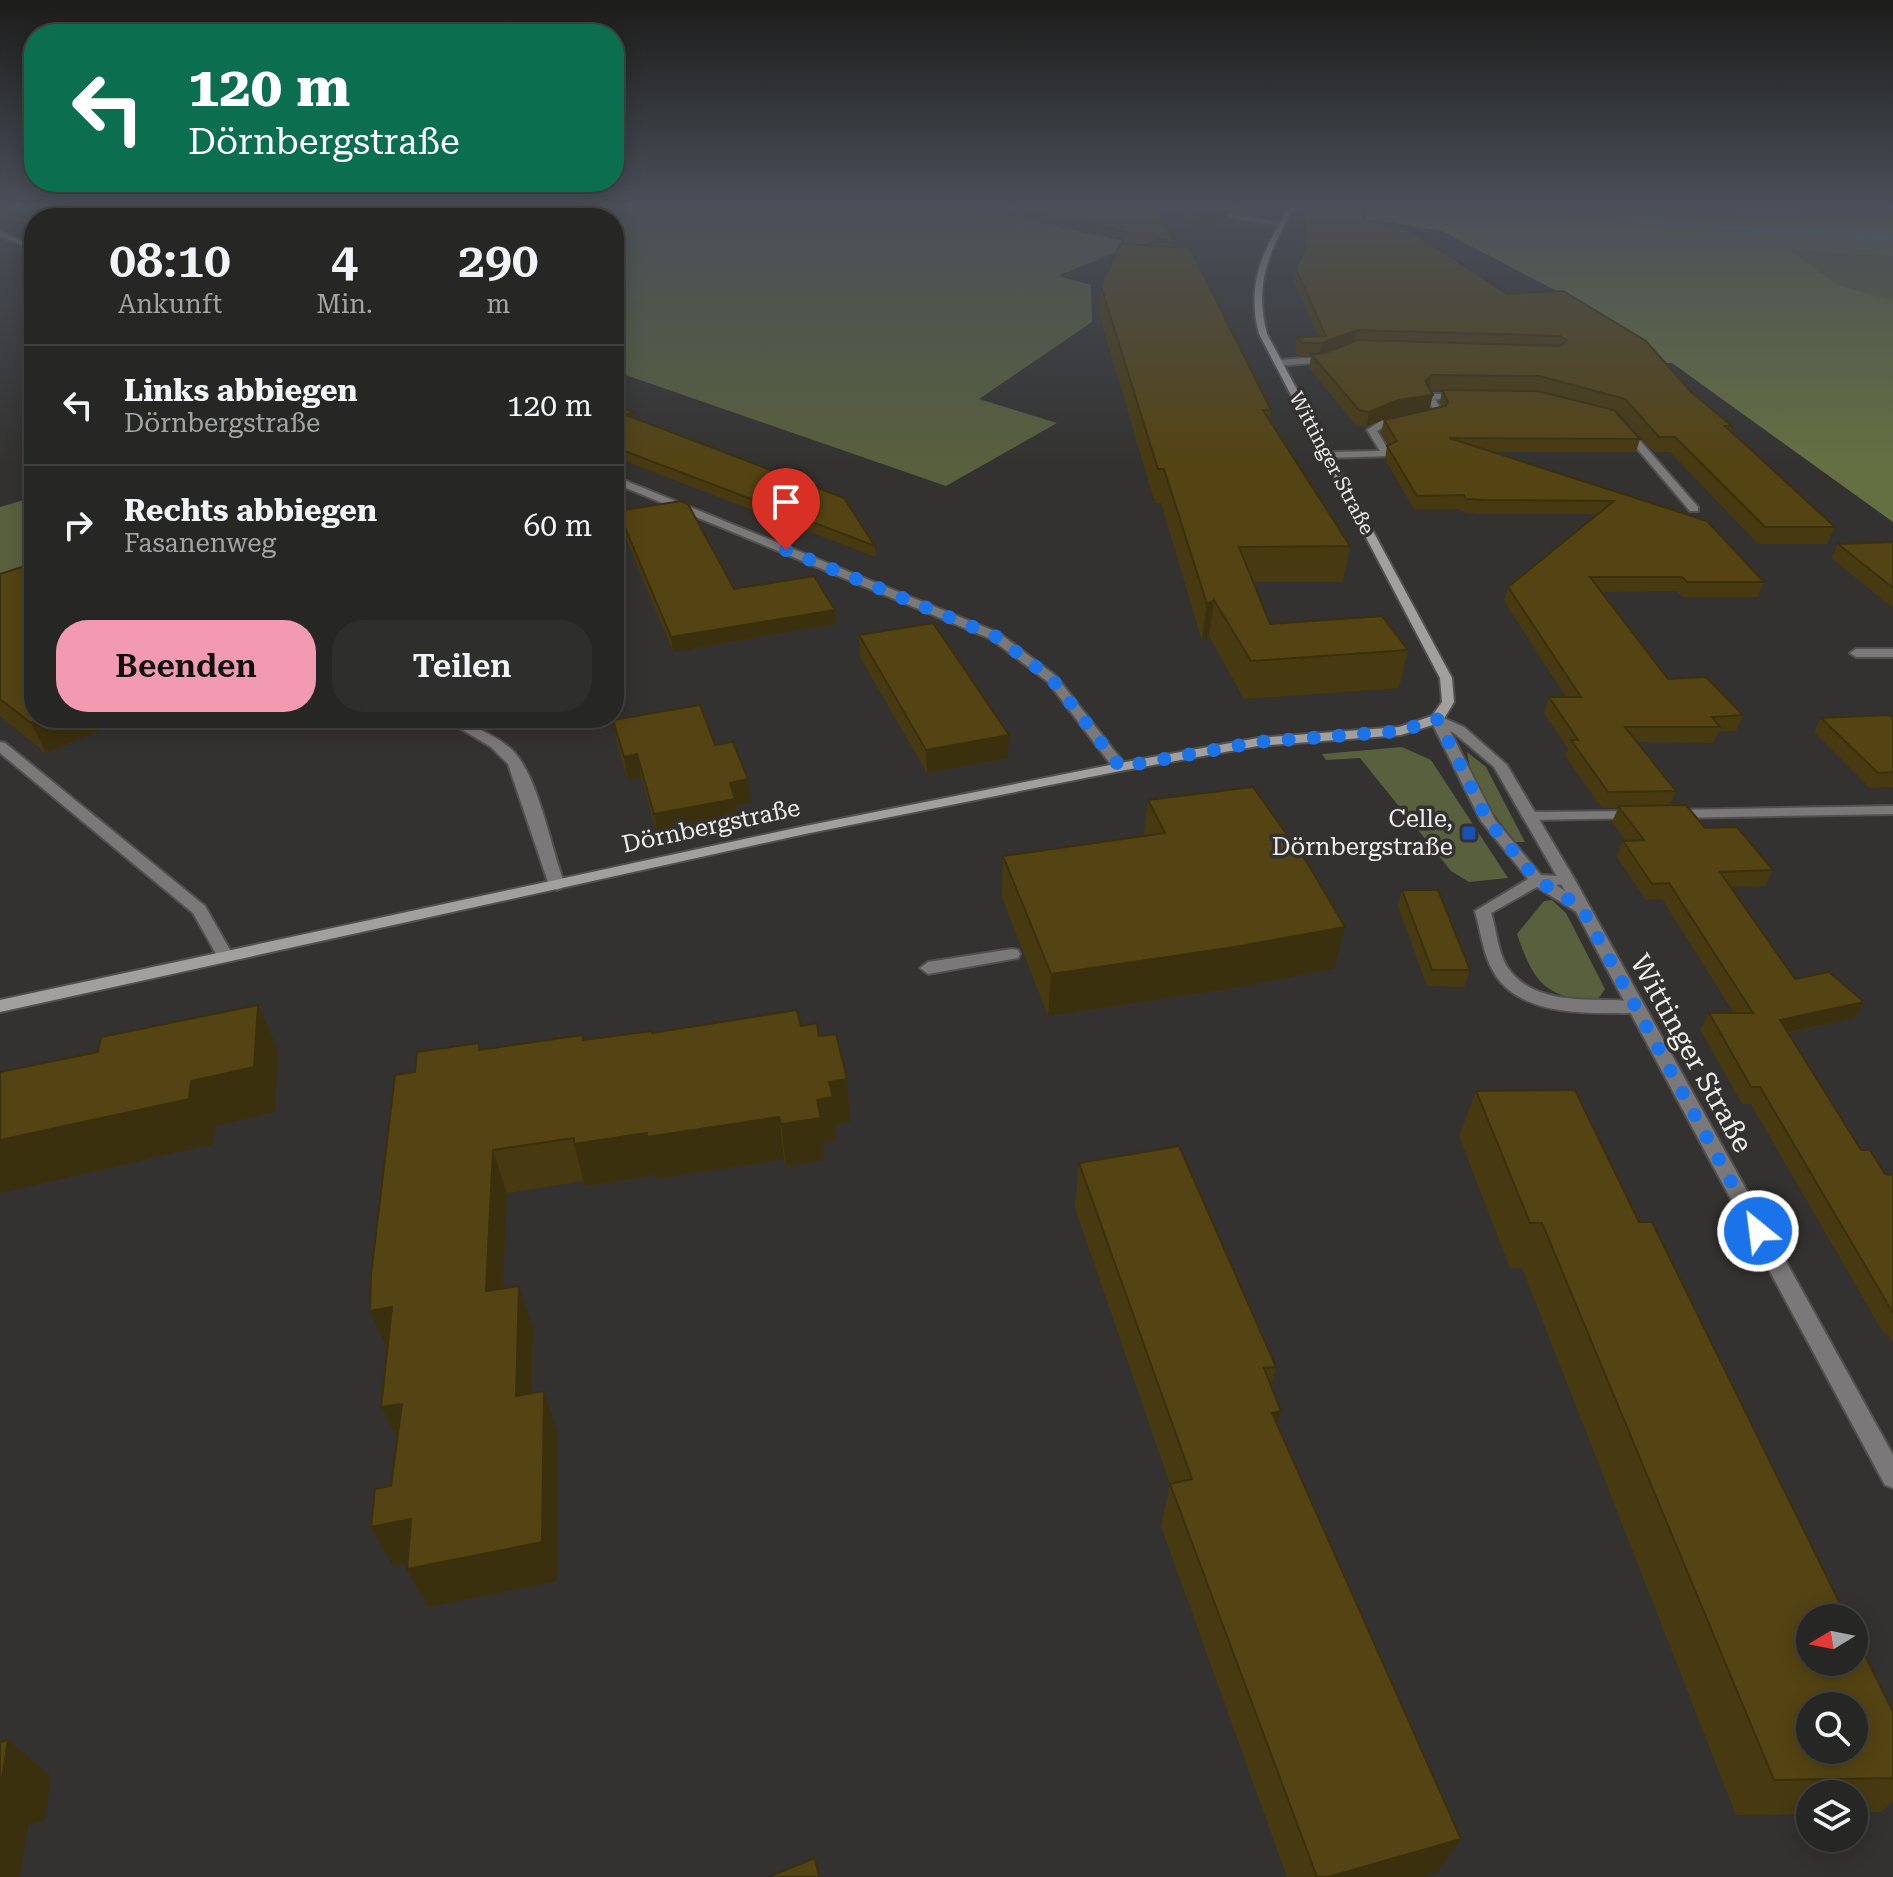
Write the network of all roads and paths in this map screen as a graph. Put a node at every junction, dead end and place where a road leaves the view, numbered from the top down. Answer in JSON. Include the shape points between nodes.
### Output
{"nodes":[{"id":1,"x":1256,"y":291,"type":"edge"},
{"id":2,"x":1343,"y":355,"type":"edge"},
{"id":3,"x":1278,"y":363,"type":"junction"},
{"id":4,"x":1474,"y":397,"type":"edge"},
{"id":5,"x":1615,"y":418,"type":"edge"},
{"id":6,"x":1327,"y":455,"type":"junction"},
{"id":7,"x":624,"y":483,"type":"edge"},
{"id":8,"x":1694,"y":509,"type":"dead end"},
{"id":9,"x":1856,"y":653,"type":"dead end"},
{"id":10,"x":1893,"y":653,"type":"edge"},
{"id":11,"x":1437,"y":719,"type":"junction"},
{"id":12,"x":466,"y":728,"type":"edge"},
{"id":13,"x":0,"y":746,"type":"edge"},
{"id":14,"x":1120,"y":767,"type":"junction"},
{"id":15,"x":1893,"y":810,"type":"edge"},
{"id":16,"x":1529,"y":816,"type":"junction"},
{"id":17,"x":1537,"y":880,"type":"junction"},
{"id":18,"x":1567,"y":880,"type":"junction"},
{"id":19,"x":557,"y":885,"type":"junction"},
{"id":20,"x":1581,"y":907,"type":"junction"},
{"id":21,"x":1012,"y":954,"type":"dead end"},
{"id":22,"x":226,"y":957,"type":"junction"},
{"id":23,"x":928,"y":968,"type":"dead end"},
{"id":24,"x":0,"y":1006,"type":"edge"},
{"id":25,"x":1635,"y":1007,"type":"junction"},
{"id":26,"x":1893,"y":1477,"type":"edge"}],
"edges":[{"from":1,"to":3,"type":"main road","name":"Wittinger Straße","via":[[1254,307]]},
{"from":2,"to":3,"type":"street","via":[[1321,362]]},
{"from":3,"to":6,"type":"main road","name":"Wittinger Straße"},
{"from":4,"to":6,"type":"street","via":[[1429,396],[1439,414],[1385,422],[1372,430],[1386,454]]},
{"from":5,"to":8,"type":"street"},
{"from":6,"to":11,"type":"main road","name":"Wittinger Straße","via":[[1446,678],[1448,702]]},
{"from":7,"to":14,"type":"street","via":[[995,636],[1052,679]]},
{"from":9,"to":10,"type":"street"},
{"from":11,"to":14,"type":"main road","name":"Dörnbergstraße","via":[[1401,731],[1258,742]]},
{"from":11,"to":16,"type":"street","name":"Wittinger Straße","via":[[1495,758]]},
{"from":11,"to":17,"type":"street","via":[[1488,821]]},
{"from":12,"to":19,"type":"street","via":[[510,755],[521,774]]},
{"from":13,"to":22,"type":"street","via":[[199,910]]},
{"from":14,"to":19,"type":"main road","name":"Dörnbergstraße"},
{"from":15,"to":16,"type":"street"},
{"from":16,"to":18,"type":"street","name":"Wittinger Straße"},
{"from":17,"to":18,"type":"street"},
{"from":17,"to":20,"type":"street"},
{"from":17,"to":25,"type":"street","via":[[1483,911],[1503,974],[1533,998],[1574,1006]]},
{"from":18,"to":20,"type":"street","name":"Wittinger Straße"},
{"from":19,"to":22,"type":"main road","name":"Dörnbergstraße"},
{"from":20,"to":25,"type":"street","name":"Wittinger Straße"},
{"from":21,"to":23,"type":"street"},
{"from":22,"to":24,"type":"main road","name":"Dörnbergstraße"},
{"from":25,"to":26,"type":"street","name":"Wittinger Straße"}]}
